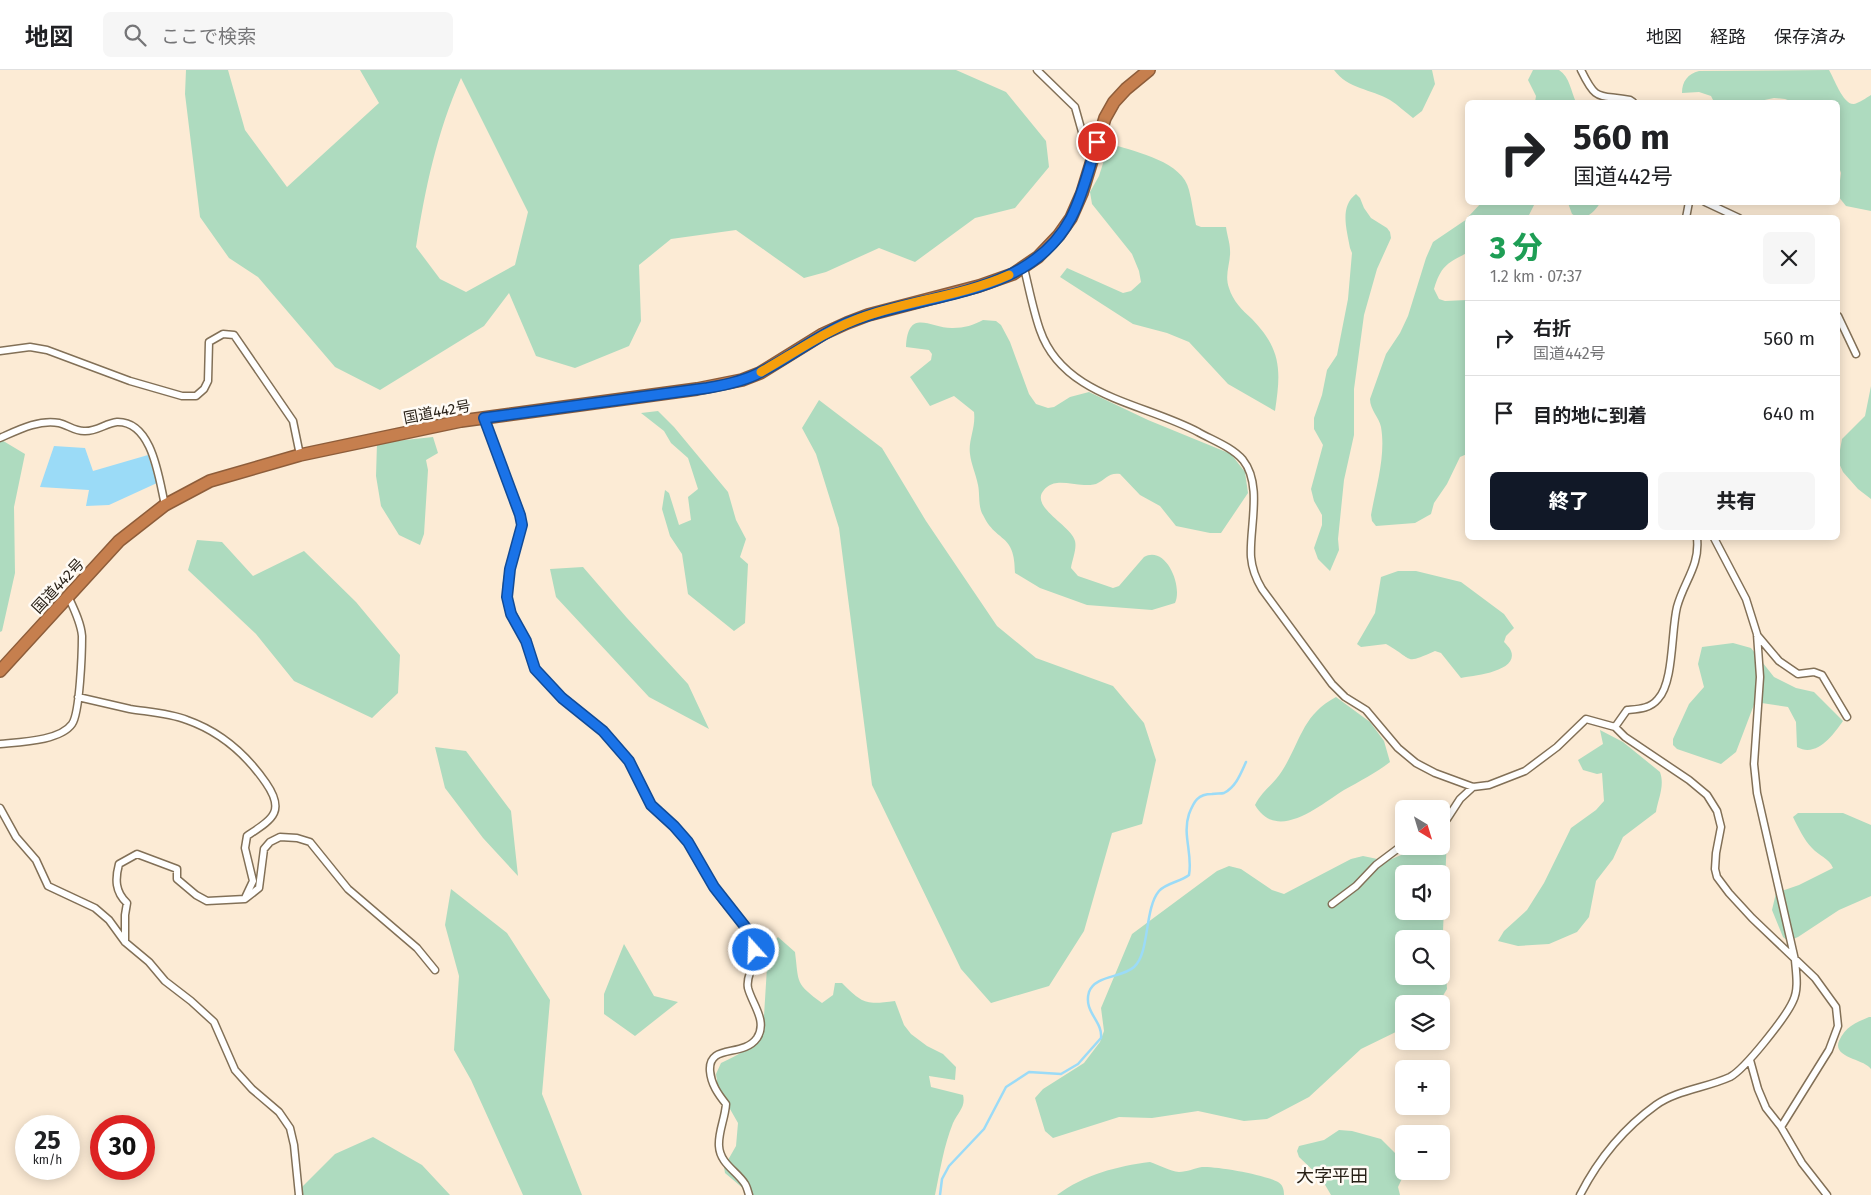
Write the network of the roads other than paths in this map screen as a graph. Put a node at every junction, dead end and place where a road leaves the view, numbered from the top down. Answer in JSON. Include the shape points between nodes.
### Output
{"nodes":[{"id":1,"x":1037,"y":70,"type":"edge"},
{"id":2,"x":1148,"y":70,"type":"edge"},
{"id":3,"x":1581,"y":70,"type":"edge"},
{"id":4,"x":1630,"y":100,"type":"edge"},
{"id":5,"x":1094,"y":153,"type":"junction"},
{"id":6,"x":1711,"y":205,"type":"edge"},
{"id":7,"x":1733,"y":215,"type":"edge"},
{"id":8,"x":1024,"y":268,"type":"junction"},
{"id":9,"x":1840,"y":320,"type":"edge"},
{"id":10,"x":0,"y":351,"type":"edge"},
{"id":11,"x":1856,"y":354,"type":"dead end"},
{"id":12,"x":484,"y":418,"type":"junction"},
{"id":13,"x":0,"y":438,"type":"edge"},
{"id":14,"x":300,"y":455,"type":"junction"},
{"id":15,"x":165,"y":505,"type":"junction"},
{"id":16,"x":1697,"y":540,"type":"edge"},
{"id":17,"x":1715,"y":540,"type":"edge"},
{"id":18,"x":68,"y":596,"type":"junction"},
{"id":19,"x":1757,"y":634,"type":"junction"},
{"id":20,"x":0,"y":671,"type":"edge"},
{"id":21,"x":78,"y":698,"type":"junction"},
{"id":22,"x":1847,"y":717,"type":"dead end"},
{"id":23,"x":1615,"y":727,"type":"junction"},
{"id":24,"x":0,"y":744,"type":"edge"},
{"id":25,"x":1473,"y":787,"type":"junction"},
{"id":26,"x":0,"y":808,"type":"edge"},
{"id":27,"x":1450,"y":812,"type":"edge"},
{"id":28,"x":1395,"y":850,"type":"edge"},
{"id":29,"x":245,"y":899,"type":"junction"},
{"id":30,"x":1332,"y":904,"type":"dead end"},
{"id":31,"x":125,"y":942,"type":"junction"},
{"id":32,"x":1795,"y":960,"type":"junction"},
{"id":33,"x":435,"y":970,"type":"dead end"},
{"id":34,"x":1750,"y":1060,"type":"junction"},
{"id":35,"x":1781,"y":1127,"type":"junction"},
{"id":36,"x":299,"y":1195,"type":"edge"},
{"id":37,"x":749,"y":1195,"type":"edge"},
{"id":38,"x":1580,"y":1195,"type":"edge"},
{"id":39,"x":1827,"y":1195,"type":"edge"}],
"edges":[{"from":1,"to":5,"type":"street","via":[[1075,107],[1084,139]]},
{"from":2,"to":5,"type":"highway","name":"国道442号","via":[[1114,102],[1105,118]]},
{"from":3,"to":4,"type":"street","via":[[1598,95]]},
{"from":5,"to":8,"type":"highway","name":"国道442号","via":[[1071,218],[1048,248]]},
{"from":6,"to":7,"type":"street"},
{"from":8,"to":12,"type":"highway","name":"国道442号","via":[[980,286],[847,323],[742,380]]},
{"from":8,"to":25,"type":"street","via":[[1040,331],[1064,367],[1082,382],[1128,405],[1190,428],[1243,460],[1254,496],[1251,556],[1254,575],[1262,589],[1332,684],[1371,714],[1398,748],[1416,763]]},
{"from":9,"to":11,"type":"street"},
{"from":10,"to":14,"type":"street","via":[[30,346],[130,381],[182,396],[196,396],[208,381],[209,342],[223,334],[234,335],[293,421]]},
{"from":12,"to":14,"type":"highway","name":"国道442号"},
{"from":12,"to":37,"type":"street","via":[[520,515],[522,525],[510,569],[507,597],[535,669],[562,698],[603,731],[629,761],[651,805],[688,842],[714,887],[747,929],[754,950],[754,962],[747,979],[748,990],[760,1014],[760,1030],[748,1047],[721,1053],[709,1063],[716,1092],[726,1104],[719,1149],[726,1164],[745,1184]]},
{"from":13,"to":15,"type":"street","via":[[42,422],[59,423],[76,431],[88,432],[116,422],[129,424],[139,431],[154,454]]},
{"from":14,"to":15,"type":"highway","name":"国道442号","via":[[210,481]]},
{"from":15,"to":18,"type":"highway","name":"国道442号","via":[[119,542]]},
{"from":16,"to":23,"type":"street","via":[[1695,567],[1678,605],[1672,633],[1670,670],[1663,692],[1646,708],[1626,710]]},
{"from":17,"to":19,"type":"street","via":[[1746,599]]},
{"from":18,"to":20,"type":"highway","name":"国道442号"},
{"from":18,"to":21,"type":"street","via":[[82,635]]},
{"from":19,"to":22,"type":"street","via":[[1779,661],[1798,674],[1822,674]]},
{"from":19,"to":32,"type":"street","via":[[1760,677],[1754,764],[1757,793]]},
{"from":21,"to":24,"type":"street","via":[[72,724],[58,734]]},
{"from":21,"to":29,"type":"street","via":[[186,719],[221,736],[256,768],[276,797],[276,809],[266,823],[247,836],[245,848],[253,881]]},
{"from":23,"to":25,"type":"street","via":[[1586,719],[1525,772]]},
{"from":23,"to":32,"type":"street","via":[[1707,795],[1717,811],[1721,827],[1716,853],[1717,877],[1740,906]]},
{"from":25,"to":27,"type":"street"},
{"from":26,"to":31,"type":"street","via":[[16,837],[36,860],[48,886],[95,908],[109,920]]},
{"from":28,"to":30,"type":"street"},
{"from":29,"to":31,"type":"street","via":[[207,901],[177,879],[177,870],[137,854],[120,864],[116,877],[120,896],[128,903]]},
{"from":29,"to":33,"type":"street","via":[[259,888],[264,849],[270,842],[280,837],[310,842],[348,889],[417,948]]},
{"from":31,"to":36,"type":"street","via":[[149,962],[164,981],[214,1022],[235,1070],[279,1112],[290,1128]]},
{"from":32,"to":34,"type":"street","via":[[1797,986],[1794,1001]]},
{"from":32,"to":35,"type":"street","via":[[1836,1007],[1838,1026],[1829,1050]]},
{"from":34,"to":35,"type":"street","via":[[1766,1108]]},
{"from":34,"to":38,"type":"street","via":[[1729,1077],[1657,1104],[1628,1127]]},
{"from":35,"to":39,"type":"street","via":[[1802,1164]]}]}
